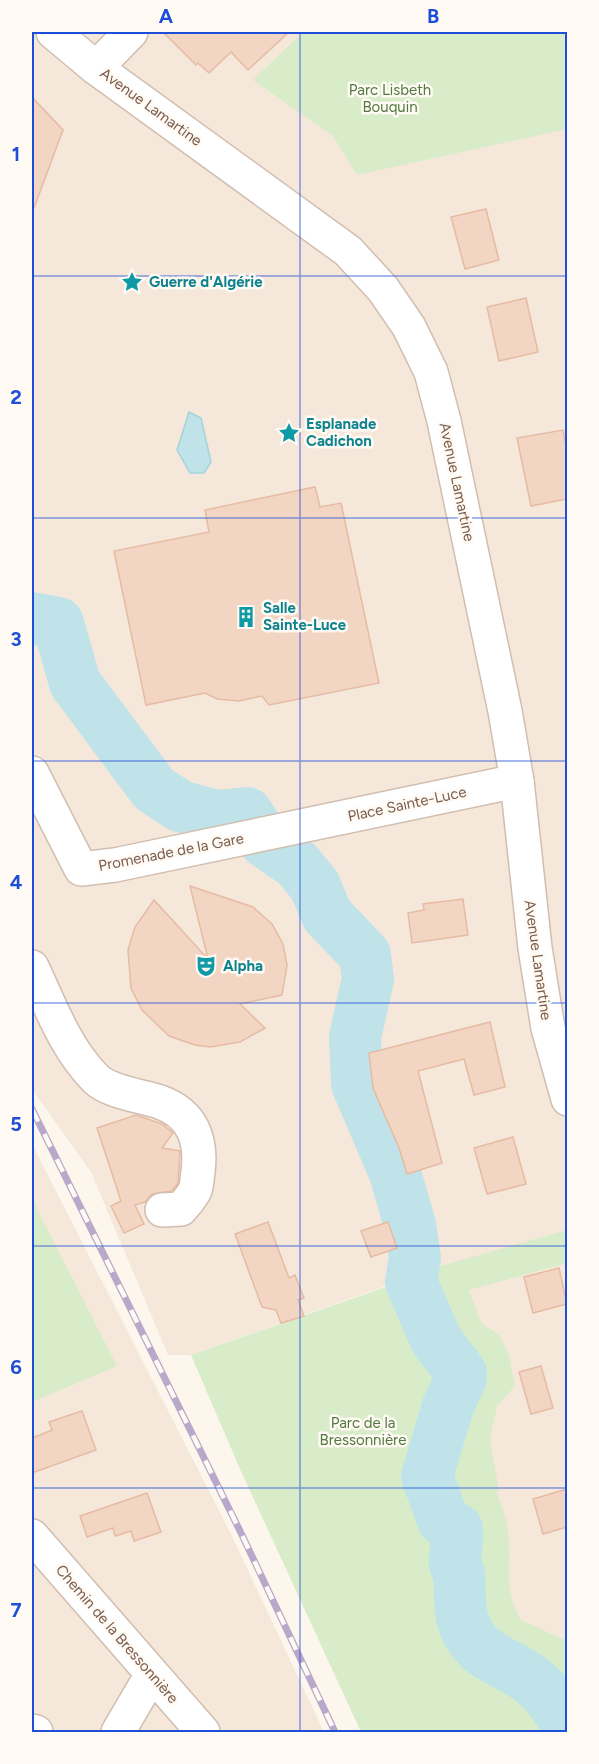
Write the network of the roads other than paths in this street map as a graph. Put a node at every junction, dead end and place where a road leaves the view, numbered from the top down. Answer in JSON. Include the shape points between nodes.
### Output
{"nodes":[{"id":1,"x":53,"y":32,"type":"edge"},
{"id":2,"x":131,"y":32,"type":"edge"},
{"id":3,"x":96,"y":68,"type":"junction"},
{"id":4,"x":32,"y":773,"type":"edge"},
{"id":5,"x":517,"y":781,"type":"junction"},
{"id":6,"x":296,"y":827,"type":"joint"},
{"id":7,"x":32,"y":967,"type":"edge"},
{"id":8,"x":567,"y":1099,"type":"edge"},
{"id":9,"x":162,"y":1209,"type":"dead end"},
{"id":10,"x":32,"y":1536,"type":"edge"},
{"id":11,"x":155,"y":1678,"type":"junction"},
{"id":12,"x":118,"y":1732,"type":"edge"},
{"id":13,"x":203,"y":1732,"type":"edge"}],
"edges":[{"from":1,"to":3,"type":"street","name":"Avenue Lamartine"},
{"from":2,"to":3,"type":"street"},
{"from":3,"to":5,"type":"street","name":"Avenue Lamartine","via":[[348,251],[383,289],[409,327],[431,372],[444,421]]},
{"from":4,"to":6,"type":"street","name":"Promenade de la Gare","via":[[81,869]]},
{"from":5,"to":6,"type":"street","name":"Place Sainte-Luce"},
{"from":5,"to":8,"type":"street","name":"Avenue Lamartine","via":[[535,948],[548,1028]]},
{"from":7,"to":9,"type":"street","via":[[77,1057],[97,1080],[109,1088],[181,1113],[200,1143],[195,1189],[182,1209]]},
{"from":10,"to":11,"type":"street","name":"Chemin de la Bressonnière"},
{"from":11,"to":12,"type":"street","via":[[145,1686]]},
{"from":11,"to":13,"type":"street","name":"Chemin de la Bressonnière"}]}
